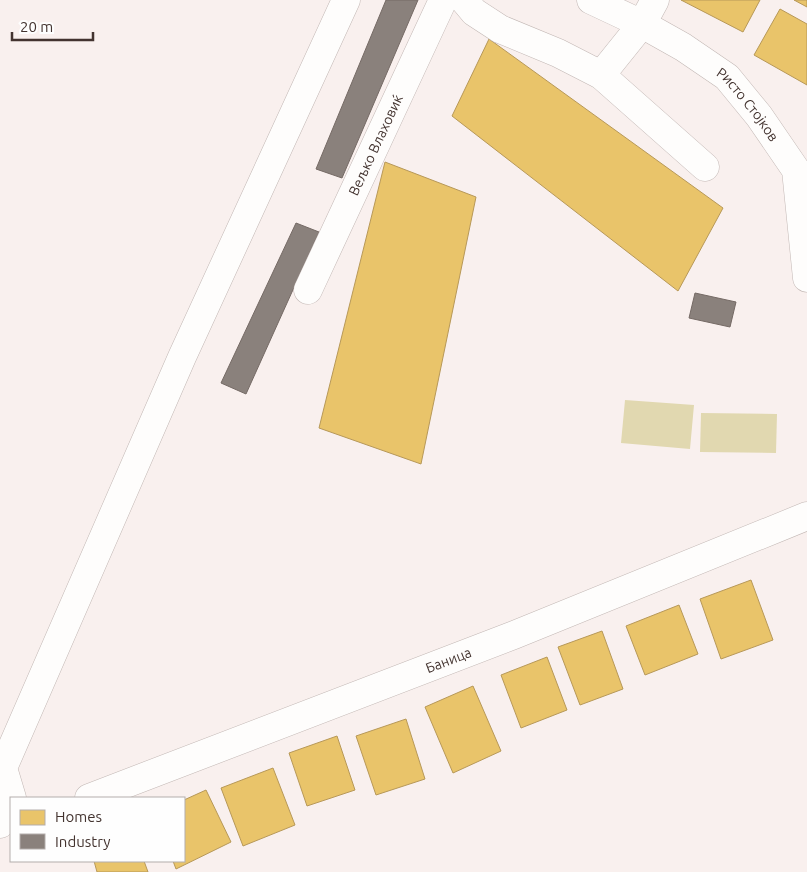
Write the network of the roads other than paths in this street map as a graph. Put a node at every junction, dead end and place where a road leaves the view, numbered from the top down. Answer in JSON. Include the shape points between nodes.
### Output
{"nodes":[{"id":1,"x":346,"y":0,"type":"edge"},
{"id":2,"x":443,"y":0,"type":"edge"},
{"id":3,"x":464,"y":0,"type":"edge"},
{"id":4,"x":591,"y":0,"type":"edge"},
{"id":5,"x":655,"y":0,"type":"edge"},
{"id":6,"x":642,"y":24,"type":"junction"},
{"id":7,"x":601,"y":76,"type":"junction"},
{"id":8,"x":802,"y":161,"type":"edge"},
{"id":9,"x":705,"y":167,"type":"dead end"},
{"id":10,"x":807,"y":278,"type":"edge"},
{"id":11,"x":308,"y":290,"type":"dead end"},
{"id":12,"x":807,"y":516,"type":"edge"},
{"id":13,"x":807,"y":536,"type":"edge"},
{"id":14,"x":12,"y":797,"type":"edge"},
{"id":15,"x":93,"y":797,"type":"edge"},
{"id":16,"x":10,"y":802,"type":"edge"},
{"id":17,"x":0,"y":824,"type":"edge"}],
"edges":[{"from":1,"to":14,"type":"street","via":[[182,357],[3,768]]},
{"from":2,"to":11,"type":"street","name":"Вељко Влаховиќ"},
{"from":3,"to":7,"type":"street","via":[[474,12],[500,29],[558,53]]},
{"from":4,"to":6,"type":"street","name":"Ристо Стојков"},
{"from":5,"to":6,"type":"street"},
{"from":6,"to":7,"type":"street"},
{"from":6,"to":8,"type":"street","name":"Ристо Стојков","via":[[684,47],[727,77]]},
{"from":7,"to":9,"type":"street"},
{"from":8,"to":10,"type":"street","name":"Ристо Стојков"},
{"from":12,"to":13,"type":"street"},
{"from":12,"to":15,"type":"street","name":"Баница","via":[[514,635]]},
{"from":16,"to":17,"type":"street"}]}
